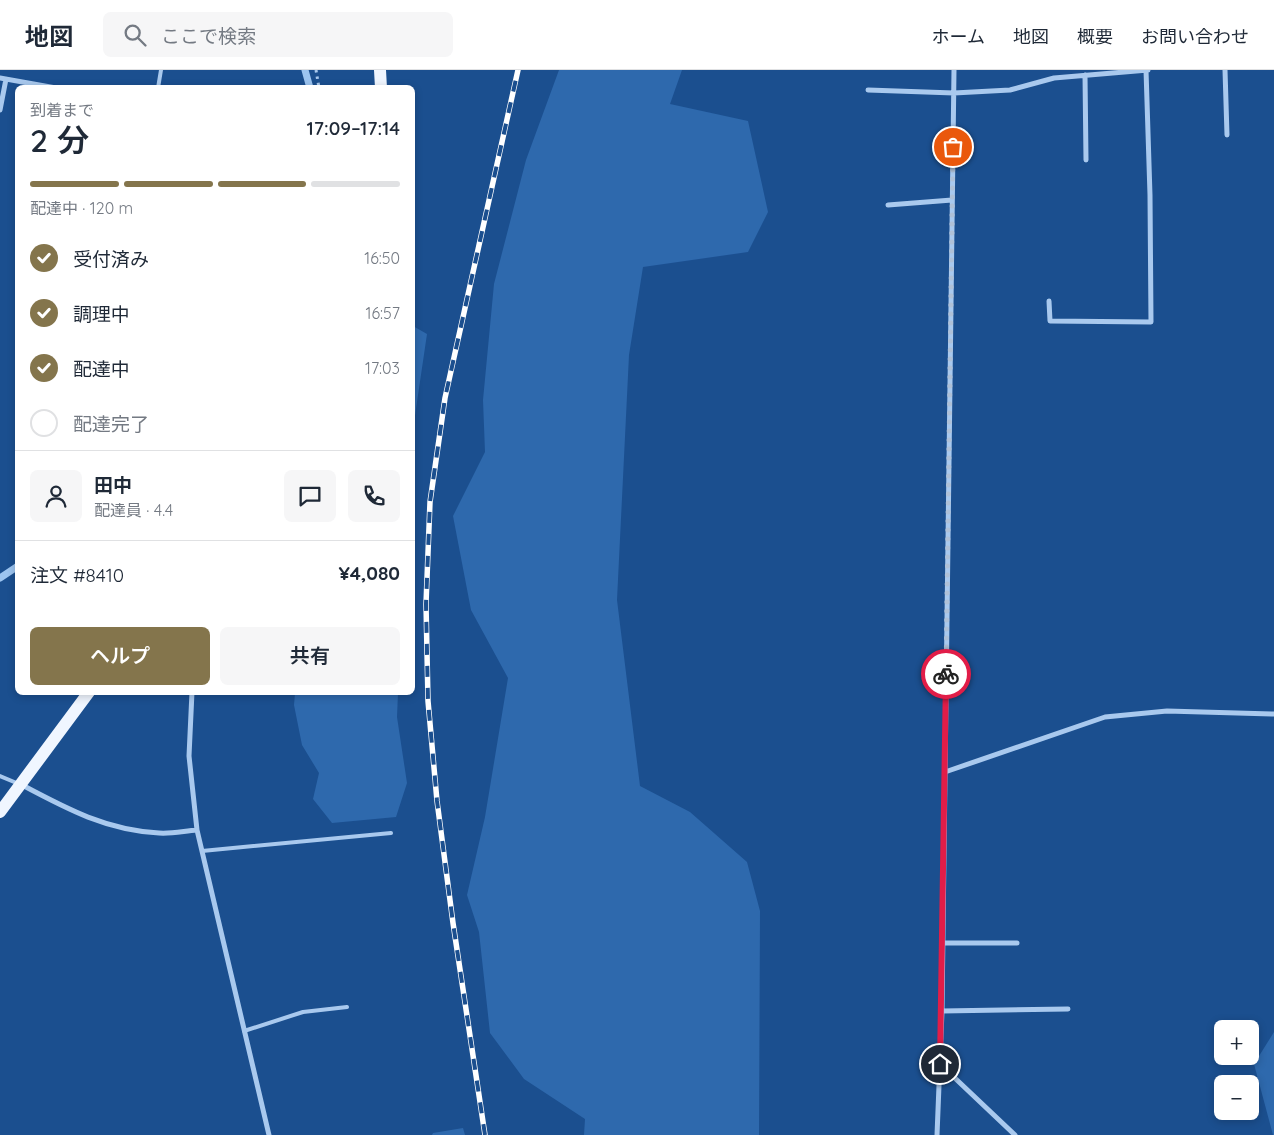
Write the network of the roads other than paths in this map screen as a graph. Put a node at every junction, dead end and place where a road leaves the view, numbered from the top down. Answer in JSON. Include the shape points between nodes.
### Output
{"nodes":[{"id":1,"x":161,"y":70,"type":"edge"},
{"id":2,"x":380,"y":70,"type":"edge"},
{"id":3,"x":954,"y":70,"type":"edge"},
{"id":4,"x":1147,"y":70,"type":"edge"},
{"id":5,"x":1225,"y":70,"type":"edge"},
{"id":6,"x":1085,"y":75,"type":"junction"},
{"id":7,"x":3,"y":78,"type":"edge"},
{"id":8,"x":40,"y":85,"type":"edge"},
{"id":9,"x":158,"y":85,"type":"edge"},
{"id":10,"x":380,"y":85,"type":"edge"},
{"id":11,"x":868,"y":90,"type":"dead end"},
{"id":12,"x":954,"y":94,"type":"junction"},
{"id":13,"x":0,"y":110,"type":"edge"},
{"id":14,"x":1227,"y":135,"type":"dead end"},
{"id":15,"x":1086,"y":160,"type":"dead end"},
{"id":16,"x":952,"y":200,"type":"junction"},
{"id":17,"x":888,"y":205,"type":"dead end"},
{"id":18,"x":1049,"y":301,"type":"dead end"},
{"id":19,"x":87,"y":695,"type":"edge"},
{"id":20,"x":192,"y":695,"type":"edge"},
{"id":21,"x":1274,"y":714,"type":"edge"},
{"id":22,"x":945,"y":772,"type":"junction"},
{"id":23,"x":0,"y":776,"type":"edge"},
{"id":24,"x":21,"y":785,"type":"junction"},
{"id":25,"x":0,"y":812,"type":"edge"},
{"id":26,"x":197,"y":830,"type":"junction"},
{"id":27,"x":390,"y":833,"type":"dead end"},
{"id":28,"x":202,"y":851,"type":"junction"},
{"id":29,"x":943,"y":943,"type":"junction"},
{"id":30,"x":1017,"y":943,"type":"dead end"},
{"id":31,"x":347,"y":1007,"type":"dead end"},
{"id":32,"x":1068,"y":1009,"type":"dead end"},
{"id":33,"x":942,"y":1011,"type":"junction"},
{"id":34,"x":244,"y":1031,"type":"junction"},
{"id":35,"x":940,"y":1064,"type":"junction"},
{"id":36,"x":269,"y":1135,"type":"edge"},
{"id":37,"x":938,"y":1135,"type":"edge"},
{"id":38,"x":1015,"y":1135,"type":"edge"}],
"edges":[{"from":1,"to":9,"type":"lane"},
{"from":2,"to":10,"type":"main road"},
{"from":3,"to":12,"type":"street"},
{"from":4,"to":6,"type":"street"},
{"from":4,"to":18,"type":"street","via":[[1151,322],[1050,321]]},
{"from":5,"to":14,"type":"street"},
{"from":6,"to":12,"type":"street","via":[[1054,78],[1010,90]]},
{"from":6,"to":15,"type":"street"},
{"from":7,"to":8,"type":"street"},
{"from":7,"to":13,"type":"street"},
{"from":11,"to":12,"type":"street"},
{"from":12,"to":16,"type":"street"},
{"from":16,"to":17,"type":"street"},
{"from":16,"to":22,"type":"street"},
{"from":19,"to":24,"type":"main road"},
{"from":20,"to":26,"type":"street","via":[[190,756]]},
{"from":21,"to":22,"type":"street","via":[[1167,711],[1105,717]]},
{"from":22,"to":29,"type":"street"},
{"from":23,"to":24,"type":"lane"},
{"from":24,"to":25,"type":"main road"},
{"from":24,"to":26,"type":"street","via":[[72,812],[106,824],[159,833]]},
{"from":26,"to":28,"type":"street"},
{"from":27,"to":28,"type":"lane"},
{"from":28,"to":34,"type":"street"},
{"from":29,"to":30,"type":"street"},
{"from":29,"to":33,"type":"street"},
{"from":31,"to":34,"type":"lane","via":[[303,1012]]},
{"from":32,"to":33,"type":"street"},
{"from":33,"to":35,"type":"street"},
{"from":34,"to":36,"type":"street"},
{"from":35,"to":37,"type":"street"},
{"from":35,"to":38,"type":"street"}]}
